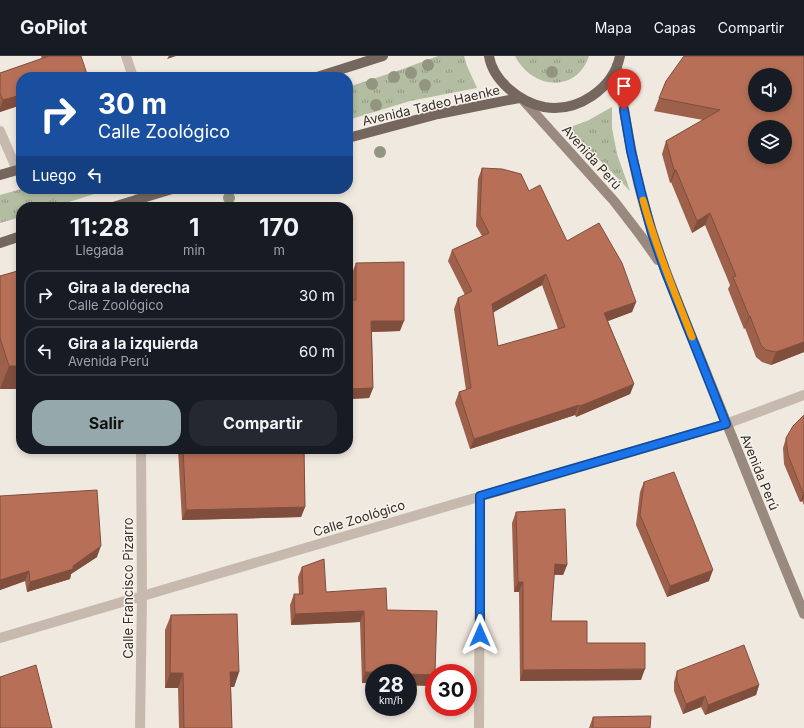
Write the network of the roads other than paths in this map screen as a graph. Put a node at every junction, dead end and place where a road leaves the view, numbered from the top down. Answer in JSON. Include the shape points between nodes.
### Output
{"nodes":[{"id":1,"x":126,"y":56,"type":"edge"},
{"id":2,"x":382,"y":56,"type":"edge"},
{"id":3,"x":489,"y":56,"type":"edge"},
{"id":4,"x":620,"y":61,"type":"edge"},
{"id":5,"x":131,"y":72,"type":"edge"},
{"id":6,"x":332,"y":72,"type":"edge"},
{"id":7,"x":521,"y":99,"type":"junction"},
{"id":8,"x":0,"y":131,"type":"edge"},
{"id":9,"x":353,"y":137,"type":"edge"},
{"id":10,"x":16,"y":163,"type":"edge"},
{"id":11,"x":16,"y":170,"type":"edge"},
{"id":12,"x":0,"y":175,"type":"edge"},
{"id":13,"x":154,"y":194,"type":"edge"},
{"id":14,"x":139,"y":198,"type":"edge"},
{"id":15,"x":127,"y":202,"type":"edge"},
{"id":16,"x":16,"y":238,"type":"edge"},
{"id":17,"x":0,"y":243,"type":"edge"},
{"id":18,"x":666,"y":273,"type":"junction"},
{"id":19,"x":804,"y":395,"type":"edge"},
{"id":20,"x":726,"y":424,"type":"junction"},
{"id":21,"x":141,"y":454,"type":"edge"},
{"id":22,"x":480,"y":496,"type":"junction"},
{"id":23,"x":142,"y":596,"type":"junction"},
{"id":24,"x":804,"y":614,"type":"edge"},
{"id":25,"x":0,"y":638,"type":"edge"},
{"id":26,"x":140,"y":728,"type":"edge"},
{"id":27,"x":479,"y":728,"type":"edge"}],
"edges":[{"from":1,"to":5,"type":"street"},
{"from":2,"to":6,"type":"main road"},
{"from":3,"to":7,"type":"main road","via":[[500,81]]},
{"from":4,"to":7,"type":"main road","via":[[605,85],[581,102],[566,107],[544,107]]},
{"from":4,"to":18,"type":"main road","name":"Avenida Perú","via":[[631,151],[652,233]]},
{"from":7,"to":9,"type":"main road","name":"Avenida Tadeo Haenke","via":[[438,114]]},
{"from":7,"to":18,"type":"main road","name":"Avenida Perú","via":[[614,201]]},
{"from":8,"to":10,"type":"street"},
{"from":11,"to":12,"type":"main road"},
{"from":13,"to":14,"type":"main road"},
{"from":14,"to":15,"type":"main road"},
{"from":16,"to":17,"type":"main road"},
{"from":18,"to":20,"type":"main road","name":"Avenida Perú"},
{"from":19,"to":20,"type":"street","name":"Calle Zoológico"},
{"from":20,"to":22,"type":"street","name":"Calle Zoológico"},
{"from":20,"to":24,"type":"main road","name":"Avenida Perú"},
{"from":21,"to":23,"type":"street","name":"Calle Francisco Pizarro"},
{"from":22,"to":23,"type":"street","name":"Calle Zoológico"},
{"from":22,"to":27,"type":"street"},
{"from":23,"to":25,"type":"street","name":"Calle Zoológico"},
{"from":23,"to":26,"type":"street","name":"Calle Francisco Pizarro"}]}
